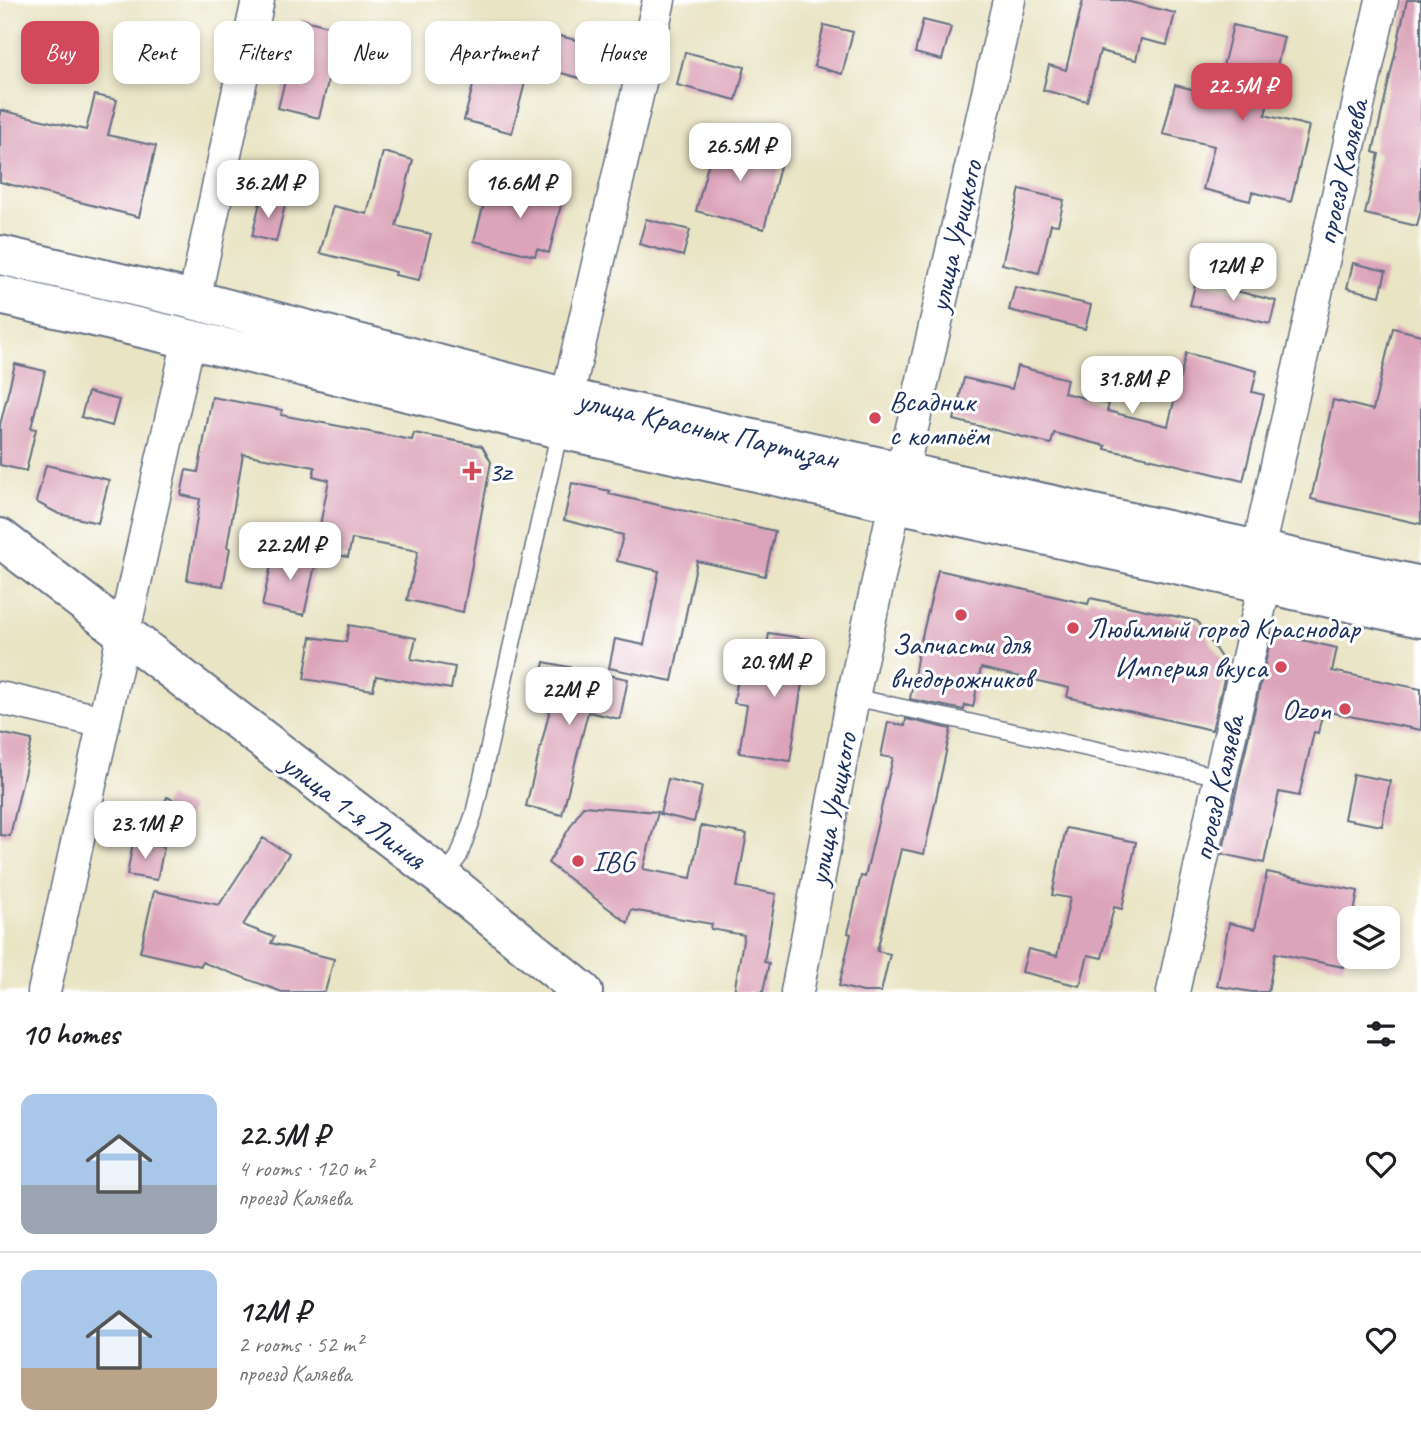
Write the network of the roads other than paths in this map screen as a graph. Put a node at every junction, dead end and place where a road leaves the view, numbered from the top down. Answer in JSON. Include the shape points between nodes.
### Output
{"nodes":[{"id":1,"x":258,"y":0,"type":"edge"},
{"id":2,"x":659,"y":0,"type":"edge"},
{"id":3,"x":1009,"y":0,"type":"edge"},
{"id":4,"x":1382,"y":0,"type":"edge"},
{"id":5,"x":0,"y":255,"type":"edge"},
{"id":6,"x":0,"y":295,"type":"edge"},
{"id":7,"x":194,"y":300,"type":"junction"},
{"id":8,"x":189,"y":339,"type":"junction"},
{"id":9,"x":564,"y":414,"type":"junction"},
{"id":10,"x":898,"y":488,"type":"junction"},
{"id":11,"x":0,"y":538,"type":"edge"},
{"id":12,"x":1262,"y":567,"type":"junction"},
{"id":13,"x":1421,"y":586,"type":"edge"},
{"id":14,"x":1421,"y":618,"type":"edge"},
{"id":15,"x":124,"y":632,"type":"junction"},
{"id":16,"x":853,"y":697,"type":"junction"},
{"id":17,"x":0,"y":698,"type":"edge"},
{"id":18,"x":104,"y":722,"type":"junction"},
{"id":19,"x":1221,"y":777,"type":"junction"},
{"id":20,"x":443,"y":878,"type":"junction"},
{"id":21,"x":44,"y":992,"type":"edge"},
{"id":22,"x":583,"y":992,"type":"edge"},
{"id":23,"x":797,"y":992,"type":"edge"},
{"id":24,"x":1173,"y":992,"type":"edge"}],
"edges":[{"from":1,"to":7,"type":"street"},
{"from":2,"to":9,"type":"street"},
{"from":3,"to":10,"type":"street","name":"улица Урицкого"},
{"from":4,"to":12,"type":"street","name":"проезд Каляева"},
{"from":5,"to":7,"type":"main road","name":"улица Красных Партизан"},
{"from":6,"to":8,"type":"main road","name":"улица Красных Партизан"},
{"from":7,"to":9,"type":"main road","name":"улица Красных Партизан"},
{"from":8,"to":9,"type":"main road","name":"улица Красных Партизан"},
{"from":8,"to":15,"type":"street"},
{"from":9,"to":10,"type":"main road","name":"улица Красных Партизан"},
{"from":9,"to":20,"type":"lane","via":[[474,814],[459,856]]},
{"from":10,"to":12,"type":"main road","name":"улица Красных Партизан"},
{"from":10,"to":16,"type":"street","name":"улица Урицкого"},
{"from":11,"to":15,"type":"main road","name":"улица 1-я Линия"},
{"from":12,"to":13,"type":"main road","name":"улица Красных Партизан"},
{"from":12,"to":14,"type":"main road","name":"улица Красных Партизан"},
{"from":12,"to":19,"type":"street","name":"проезд Каляева"},
{"from":15,"to":18,"type":"street"},
{"from":15,"to":20,"type":"main road","name":"улица 1-я Линия"},
{"from":16,"to":19,"type":"lane"},
{"from":16,"to":23,"type":"street","name":"улица Урицкого"},
{"from":17,"to":18,"type":"street"},
{"from":18,"to":21,"type":"street"},
{"from":19,"to":24,"type":"street","name":"проезд Каляева"},
{"from":20,"to":22,"type":"main road","name":"улица 1-я Линия"}]}
